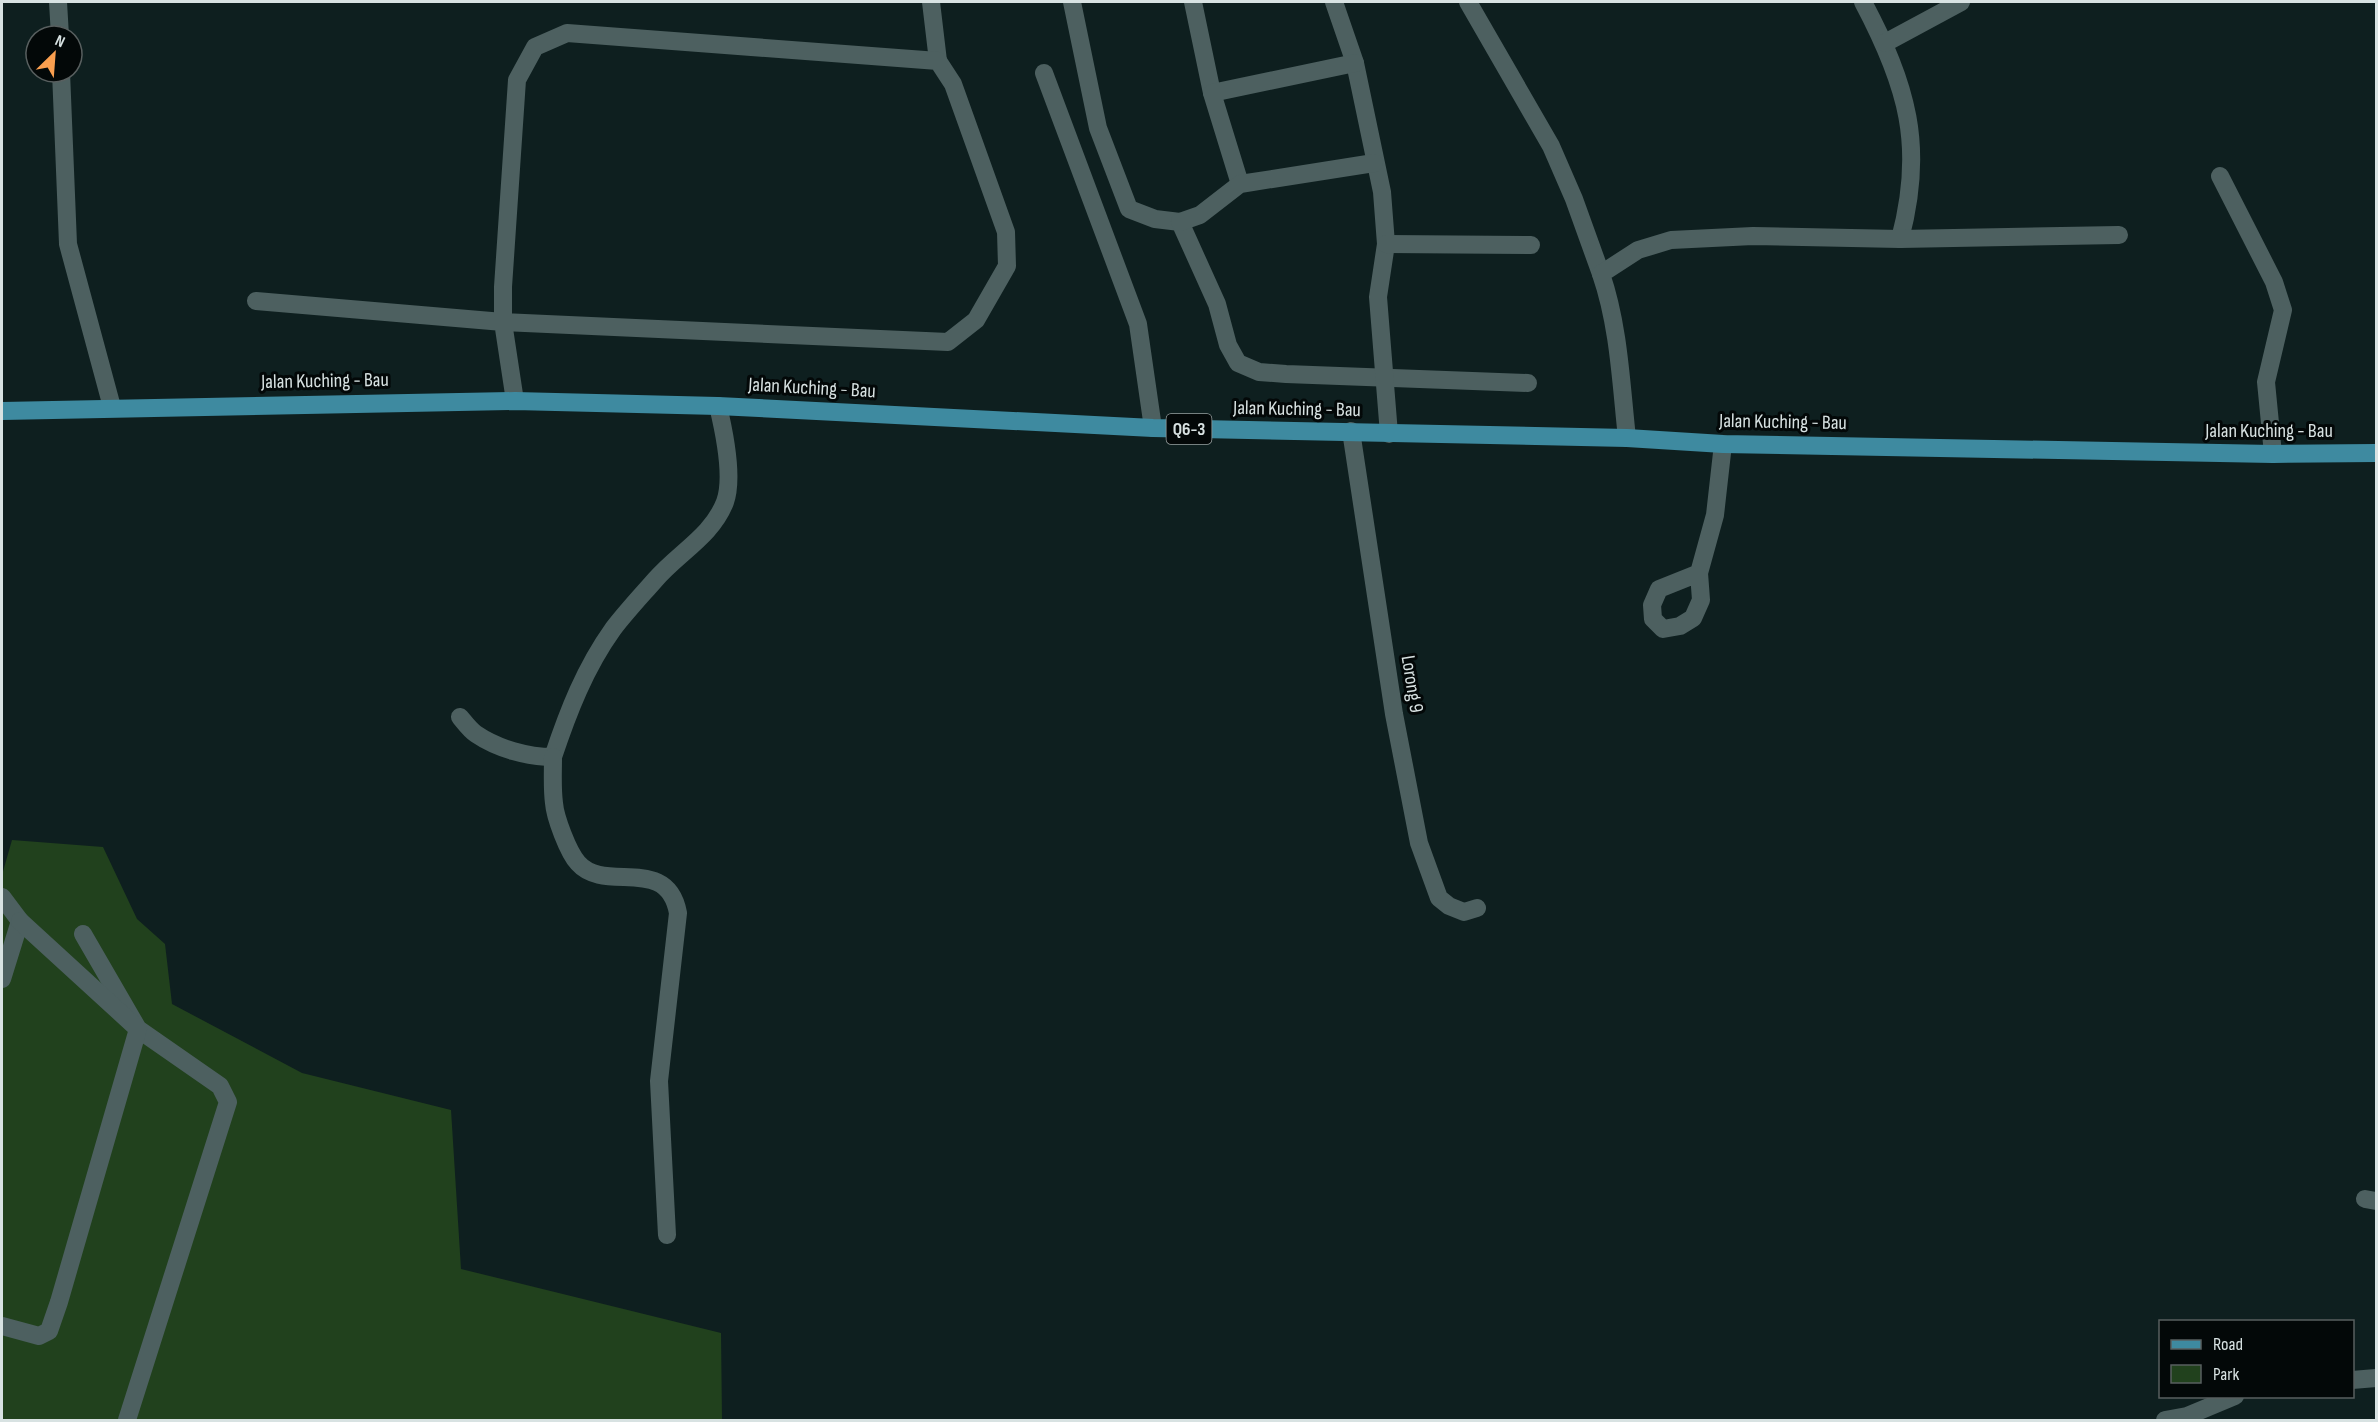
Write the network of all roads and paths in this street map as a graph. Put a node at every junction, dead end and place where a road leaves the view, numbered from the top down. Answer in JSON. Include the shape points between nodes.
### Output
{"nodes":[{"id":1,"x":58,"y":2,"type":"edge"},
{"id":2,"x":931,"y":2,"type":"edge"},
{"id":3,"x":1072,"y":2,"type":"edge"},
{"id":4,"x":1193,"y":2,"type":"edge"},
{"id":5,"x":1334,"y":2,"type":"edge"},
{"id":6,"x":1468,"y":2,"type":"edge"},
{"id":7,"x":1863,"y":2,"type":"edge"},
{"id":8,"x":1961,"y":2,"type":"edge"},
{"id":9,"x":59,"y":24,"type":"edge"},
{"id":10,"x":1885,"y":43,"type":"junction"},
{"id":11,"x":938,"y":61,"type":"junction"},
{"id":12,"x":1355,"y":63,"type":"junction"},
{"id":13,"x":1044,"y":73,"type":"dead end"},
{"id":14,"x":62,"y":84,"type":"edge"},
{"id":15,"x":1212,"y":93,"type":"junction"},
{"id":16,"x":1374,"y":163,"type":"junction"},
{"id":17,"x":2220,"y":176,"type":"dead end"},
{"id":18,"x":1240,"y":184,"type":"junction"},
{"id":19,"x":1180,"y":222,"type":"junction"},
{"id":20,"x":2119,"y":235,"type":"dead end"},
{"id":21,"x":1900,"y":239,"type":"junction"},
{"id":22,"x":1386,"y":244,"type":"junction"},
{"id":23,"x":1531,"y":245,"type":"dead end"},
{"id":24,"x":1601,"y":274,"type":"junction"},
{"id":25,"x":256,"y":302,"type":"dead end"},
{"id":26,"x":503,"y":322,"type":"junction"},
{"id":27,"x":1386,"y":378,"type":"junction"},
{"id":28,"x":1528,"y":382,"type":"dead end"},
{"id":29,"x":515,"y":401,"type":"junction"},
{"id":30,"x":718,"y":406,"type":"junction"},
{"id":31,"x":112,"y":407,"type":"junction"},
{"id":32,"x":2,"y":411,"type":"edge"},
{"id":33,"x":1153,"y":429,"type":"junction"},
{"id":34,"x":1351,"y":432,"type":"junction"},
{"id":35,"x":1389,"y":434,"type":"junction"},
{"id":36,"x":1628,"y":438,"type":"junction"},
{"id":37,"x":1723,"y":444,"type":"junction"},
{"id":38,"x":2376,"y":453,"type":"edge"},
{"id":39,"x":2273,"y":454,"type":"junction"},
{"id":40,"x":1699,"y":573,"type":"dead end"},
{"id":41,"x":460,"y":717,"type":"dead end"},
{"id":42,"x":553,"y":757,"type":"junction"},
{"id":43,"x":2,"y":897,"type":"edge"},
{"id":44,"x":1477,"y":908,"type":"dead end"},
{"id":45,"x":20,"y":921,"type":"junction"},
{"id":46,"x":83,"y":934,"type":"dead end"},
{"id":47,"x":2,"y":979,"type":"edge"},
{"id":48,"x":138,"y":1029,"type":"junction"},
{"id":49,"x":667,"y":1235,"type":"dead end"},
{"id":50,"x":2,"y":1326,"type":"edge"},
{"id":51,"x":2376,"y":1378,"type":"edge"},
{"id":52,"x":2354,"y":1380,"type":"edge"},
{"id":53,"x":2230,"y":1398,"type":"edge"},
{"id":54,"x":127,"y":1420,"type":"edge"},
{"id":55,"x":2165,"y":1420,"type":"edge"}],
"edges":[{"from":1,"to":9,"type":"street"},
{"from":2,"to":11,"type":"street"},
{"from":3,"to":19,"type":"street","via":[[1098,128],[1129,209],[1155,219]]},
{"from":4,"to":15,"type":"street"},
{"from":5,"to":12,"type":"street"},
{"from":6,"to":24,"type":"street","via":[[1551,146]]},
{"from":7,"to":10,"type":"street"},
{"from":8,"to":10,"type":"street"},
{"from":10,"to":21,"type":"street","via":[[1909,122],[1910,195]]},
{"from":11,"to":26,"type":"street","via":[[567,33],[535,47],[517,80]]},
{"from":11,"to":26,"type":"street","via":[[953,84],[1006,232],[1007,266],[976,320],[948,342]]},
{"from":12,"to":15,"type":"street"},
{"from":12,"to":16,"type":"street"},
{"from":13,"to":33,"type":"street","via":[[1138,324]]},
{"from":14,"to":31,"type":"street","via":[[69,244]]},
{"from":15,"to":18,"type":"street"},
{"from":16,"to":18,"type":"street"},
{"from":16,"to":22,"type":"street","via":[[1382,192]]},
{"from":17,"to":39,"type":"street","via":[[2274,282],[2283,310],[2266,382]]},
{"from":18,"to":19,"type":"street","via":[[1200,215]]},
{"from":19,"to":27,"type":"street","via":[[1217,304],[1228,345],[1238,363],[1259,372]]},
{"from":20,"to":21,"type":"street"},
{"from":21,"to":24,"type":"street","via":[[1753,236],[1671,240],[1638,250]]},
{"from":22,"to":23,"type":"street"},
{"from":22,"to":27,"type":"street","via":[[1378,297]]},
{"from":24,"to":36,"type":"street","via":[[1613,321]]},
{"from":25,"to":26,"type":"street"},
{"from":26,"to":29,"type":"street"},
{"from":27,"to":28,"type":"street"},
{"from":27,"to":35,"type":"street"},
{"from":29,"to":30,"type":"main road","name":"Jalan Kuching - Bau","number":"Q6-3"},
{"from":29,"to":31,"type":"main road","name":"Jalan Kuching - Bau","number":"Q6-3"},
{"from":30,"to":33,"type":"main road","name":"Jalan Kuching - Bau","number":"Q6-3"},
{"from":30,"to":42,"type":"street","via":[[728,471],[725,501],[707,531],[657,577],[613,629],[588,669]]},
{"from":31,"to":32,"type":"main road","name":"Jalan Kuching - Bau","number":"Q6-3"},
{"from":33,"to":34,"type":"main road","name":"Jalan Kuching - Bau","number":"Q6-3"},
{"from":34,"to":35,"type":"main road","name":"Jalan Kuching - Bau","number":"Q6-3"},
{"from":34,"to":44,"type":"street","name":"Lorong 9","via":[[1394,714],[1419,843],[1438,898],[1464,912]]},
{"from":35,"to":36,"type":"main road","name":"Jalan Kuching - Bau","number":"Q6-3"},
{"from":36,"to":37,"type":"main road","name":"Jalan Kuching - Bau","number":"Q6-3"},
{"from":37,"to":39,"type":"main road","name":"Jalan Kuching - Bau","number":"Q6-3"},
{"from":37,"to":40,"type":"street","via":[[1715,515]]},
{"from":38,"to":39,"type":"main road","name":"Jalan Kuching - Bau","number":"Q6-3"},
{"from":41,"to":42,"type":"street","via":[[476,734],[503,747],[532,757]]},
{"from":42,"to":49,"type":"street","via":[[554,806],[578,864],[593,873],[656,880],[675,897],[678,913],[659,1081]]},
{"from":43,"to":45,"type":"street"},
{"from":45,"to":47,"type":"street"},
{"from":45,"to":48,"type":"street"},
{"from":46,"to":48,"type":"street"},
{"from":48,"to":50,"type":"street","via":[[49,1330],[39,1336]]},
{"from":48,"to":54,"type":"street","via":[[220,1086],[228,1102]]},
{"from":51,"to":52,"type":"street"},
{"from":53,"to":55,"type":"street","via":[[2187,1416]]}]}
